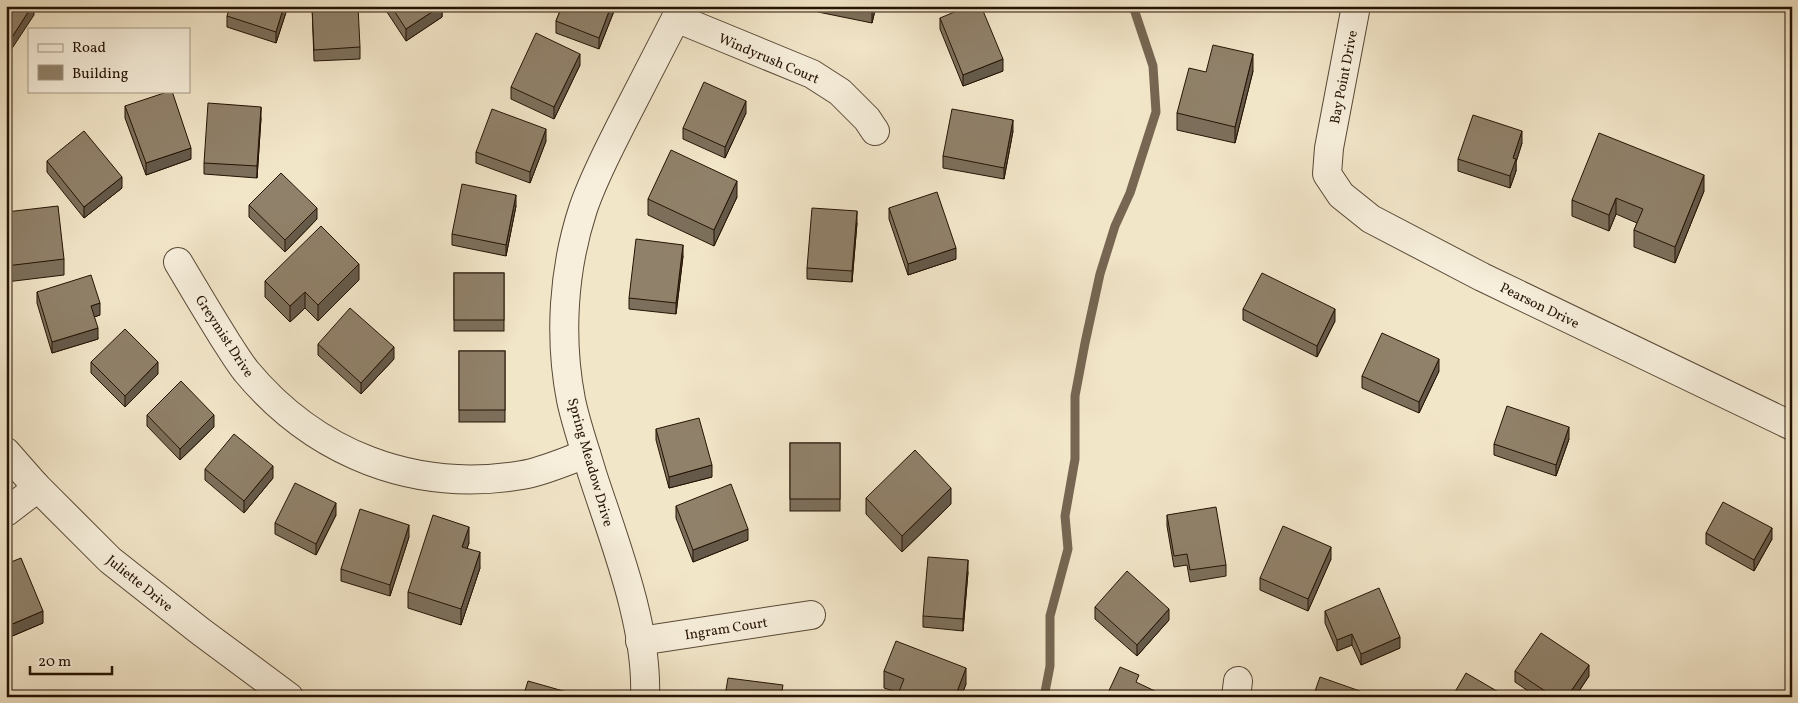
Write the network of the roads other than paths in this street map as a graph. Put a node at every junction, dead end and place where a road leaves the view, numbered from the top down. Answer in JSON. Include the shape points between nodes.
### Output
{"nodes":[{"id":1,"x":1356,"y":6,"type":"edge"},
{"id":2,"x":678,"y":12,"type":"edge"},
{"id":3,"x":875,"y":132,"type":"dead end"},
{"id":4,"x":1329,"y":148,"type":"joint"},
{"id":5,"x":178,"y":262,"type":"dead end"},
{"id":6,"x":1792,"y":426,"type":"edge"},
{"id":7,"x":6,"y":452,"type":"edge"},
{"id":8,"x":586,"y":454,"type":"junction"},
{"id":9,"x":35,"y":485,"type":"junction"},
{"id":10,"x":6,"y":512,"type":"edge"},
{"id":11,"x":811,"y":615,"type":"dead end"},
{"id":12,"x":640,"y":641,"type":"junction"},
{"id":13,"x":289,"y":697,"type":"edge"},
{"id":14,"x":645,"y":697,"type":"edge"}],
"edges":[{"from":1,"to":4,"type":"street","name":"Bay Point Drive"},
{"from":2,"to":3,"type":"street","name":"Windyrush Court","via":[[812,74],[840,92]]},
{"from":2,"to":8,"type":"street","name":"Spring Meadow Drive","via":[[602,163],[583,209],[572,252],[565,299],[565,347],[571,400]]},
{"from":4,"to":6,"type":"street","name":"Pearson Drive","via":[[1327,174],[1341,195],[1371,220]]},
{"from":5,"to":8,"type":"street","name":"Greymist Drive","via":[[244,369],[269,398],[300,424],[338,448],[378,465],[426,477],[474,480],[523,475]]},
{"from":7,"to":9,"type":"street","name":"Juliette Drive"},
{"from":8,"to":12,"type":"street","name":"Spring Meadow Drive","via":[[629,587]]},
{"from":9,"to":10,"type":"street","via":[[31,493]]},
{"from":9,"to":13,"type":"street","name":"Juliette Drive","via":[[110,560]]},
{"from":11,"to":12,"type":"street","name":"Ingram Court"},
{"from":12,"to":14,"type":"street","name":"Spring Meadow Drive"}]}
